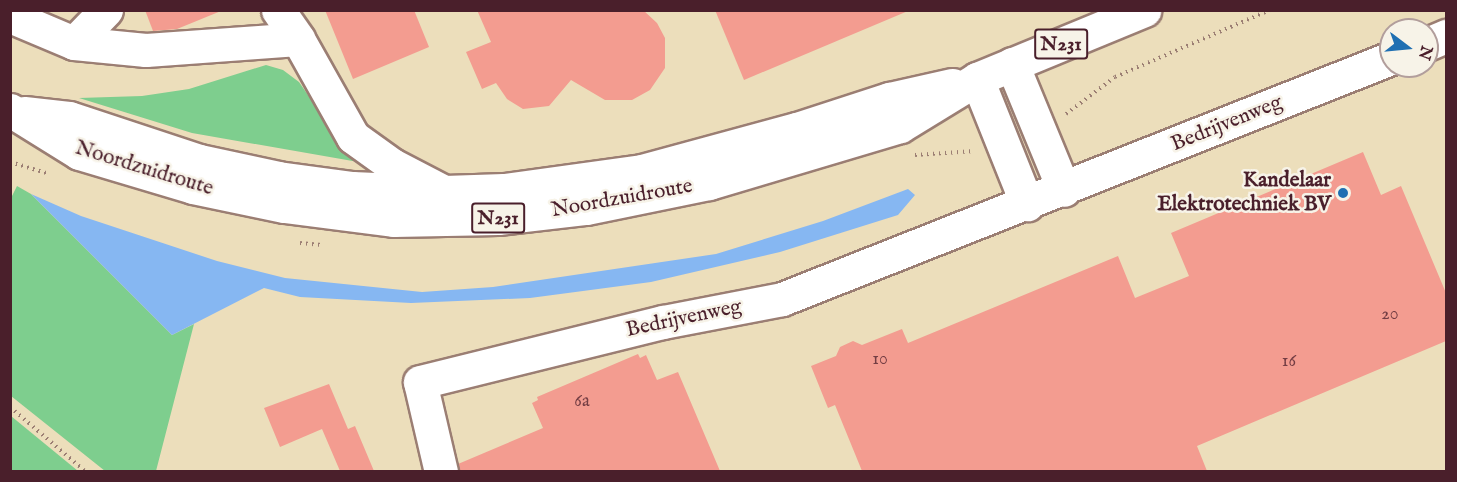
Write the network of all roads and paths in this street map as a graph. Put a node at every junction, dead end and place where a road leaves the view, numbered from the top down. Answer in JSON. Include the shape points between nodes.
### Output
{"nodes":[{"id":1,"x":106,"y":10,"type":"edge"},
{"id":2,"x":278,"y":10,"type":"edge"},
{"id":3,"x":1144,"y":10,"type":"edge"},
{"id":4,"x":10,"y":16,"type":"edge"},
{"id":5,"x":298,"y":39,"type":"junction"},
{"id":6,"x":74,"y":43,"type":"junction"},
{"id":7,"x":1379,"y":63,"type":"edge"},
{"id":8,"x":1012,"y":64,"type":"junction"},
{"id":9,"x":978,"y":79,"type":"junction"},
{"id":10,"x":12,"y":110,"type":"edge"},
{"id":11,"x":1064,"y":190,"type":"junction"},
{"id":12,"x":444,"y":192,"type":"junction"},
{"id":13,"x":1027,"y":204,"type":"junction"},
{"id":14,"x":10,"y":407,"type":"edge"},
{"id":15,"x":86,"y":471,"type":"edge"},
{"id":16,"x":441,"y":471,"type":"edge"}],
"edges":[{"from":1,"to":6,"type":"main road"},
{"from":2,"to":5,"type":"main road"},
{"from":3,"to":8,"type":"main road","name":"Noordzuidroute","number":"N231"},
{"from":4,"to":6,"type":"main road"},
{"from":5,"to":6,"type":"main road","via":[[146,50]]},
{"from":5,"to":12,"type":"main road","via":[[353,137],[392,165]]},
{"from":7,"to":11,"type":"main road","name":"Bedrijvenweg"},
{"from":8,"to":9,"type":"main road","name":"Noordzuidroute","number":"N231"},
{"from":8,"to":11,"type":"main road"},
{"from":9,"to":10,"type":"main road","name":"Noordzuidroute","number":"N231","via":[[900,126],[720,180],[586,208],[498,218],[393,220],[284,206],[193,187],[79,153]]},
{"from":9,"to":12,"type":"main road","name":"Noordzuidroute","number":"N231","via":[[889,99],[797,129],[642,171],[504,190]]},
{"from":9,"to":13,"type":"main road"},
{"from":10,"to":12,"type":"main road","name":"Noordzuidroute","number":"N231","via":[[69,118],[200,161],[278,178],[351,188]]},
{"from":11,"to":13,"type":"main road","name":"Bedrijvenweg"},
{"from":13,"to":16,"type":"main road","name":"Bedrijvenweg","via":[[782,299],[663,322],[420,382]]},
{"from":14,"to":15,"type":"path"}]}
